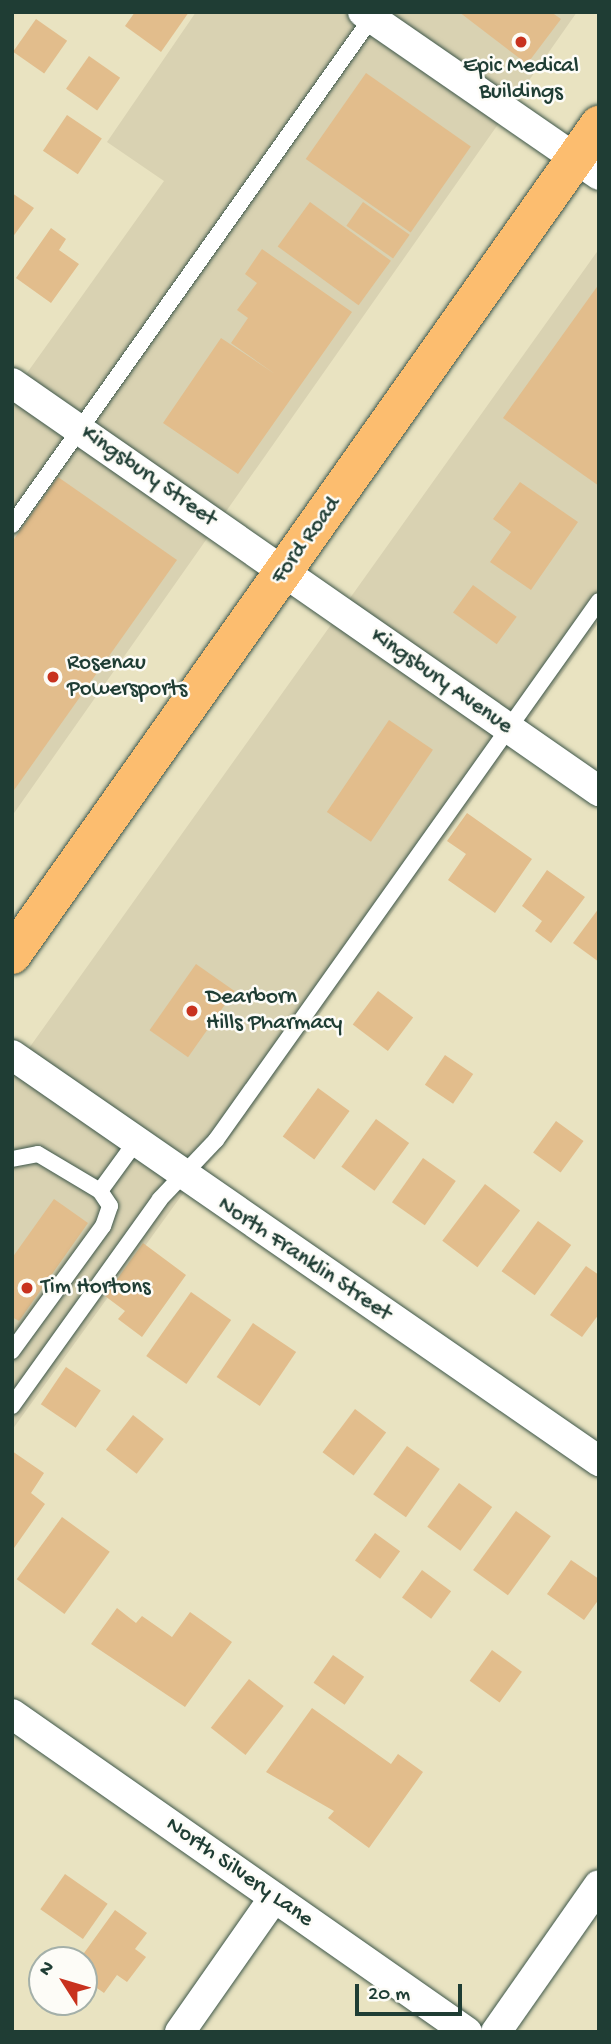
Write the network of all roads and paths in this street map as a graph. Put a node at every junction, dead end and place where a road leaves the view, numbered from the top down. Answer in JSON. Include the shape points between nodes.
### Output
{"nodes":[{"id":1,"x":370,"y":14,"type":"edge"},
{"id":2,"x":599,"y":125,"type":"edge"},
{"id":3,"x":587,"y":166,"type":"edge"},
{"id":4,"x":12,"y":383,"type":"edge"},
{"id":5,"x":80,"y":430,"type":"junction"},
{"id":6,"x":12,"y":525,"type":"edge"},
{"id":7,"x":283,"y":572,"type":"junction"},
{"id":8,"x":599,"y":601,"type":"edge"},
{"id":9,"x":508,"y":729,"type":"junction"},
{"id":10,"x":599,"y":791,"type":"edge"},
{"id":11,"x":12,"y":955,"type":"edge"},
{"id":12,"x":12,"y":1055,"type":"edge"},
{"id":13,"x":135,"y":1143,"type":"junction"},
{"id":14,"x":12,"y":1159,"type":"edge"},
{"id":15,"x":181,"y":1176,"type":"junction"},
{"id":16,"x":100,"y":1191,"type":"junction"},
{"id":17,"x":12,"y":1350,"type":"edge"},
{"id":18,"x":12,"y":1406,"type":"edge"},
{"id":19,"x":599,"y":1461,"type":"edge"},
{"id":20,"x":12,"y":1714,"type":"edge"},
{"id":21,"x":599,"y":1885,"type":"edge"},
{"id":22,"x":274,"y":1898,"type":"junction"},
{"id":23,"x":180,"y":2032,"type":"edge"},
{"id":24,"x":467,"y":2032,"type":"edge"},
{"id":25,"x":496,"y":2032,"type":"edge"}],
"edges":[{"from":1,"to":3,"type":"street"},
{"from":1,"to":5,"type":"lane"},
{"from":2,"to":3,"type":"main road","name":"Ford Road"},
{"from":3,"to":7,"type":"main road","name":"Ford Road"},
{"from":4,"to":5,"type":"street","name":"Kingsbury Street"},
{"from":5,"to":6,"type":"lane"},
{"from":5,"to":7,"type":"street","name":"Kingsbury Street"},
{"from":7,"to":9,"type":"street","name":"Kingsbury Avenue"},
{"from":7,"to":11,"type":"main road","name":"Ford Road"},
{"from":8,"to":9,"type":"lane"},
{"from":9,"to":10,"type":"street","name":"Kingsbury Avenue"},
{"from":9,"to":15,"type":"lane","via":[[216,1140]]},
{"from":12,"to":13,"type":"street","name":"North Franklin Street"},
{"from":13,"to":15,"type":"street","name":"North Franklin Street"},
{"from":13,"to":16,"type":"lane"},
{"from":14,"to":16,"type":"lane","via":[[38,1154]]},
{"from":15,"to":18,"type":"lane"},
{"from":15,"to":19,"type":"street","name":"North Franklin Street"},
{"from":16,"to":17,"type":"lane","via":[[110,1206],[103,1226]]},
{"from":20,"to":22,"type":"street","name":"North Silvery Lane"},
{"from":21,"to":25,"type":"street"},
{"from":22,"to":23,"type":"street"},
{"from":22,"to":24,"type":"street","name":"North Silvery Lane"}]}
